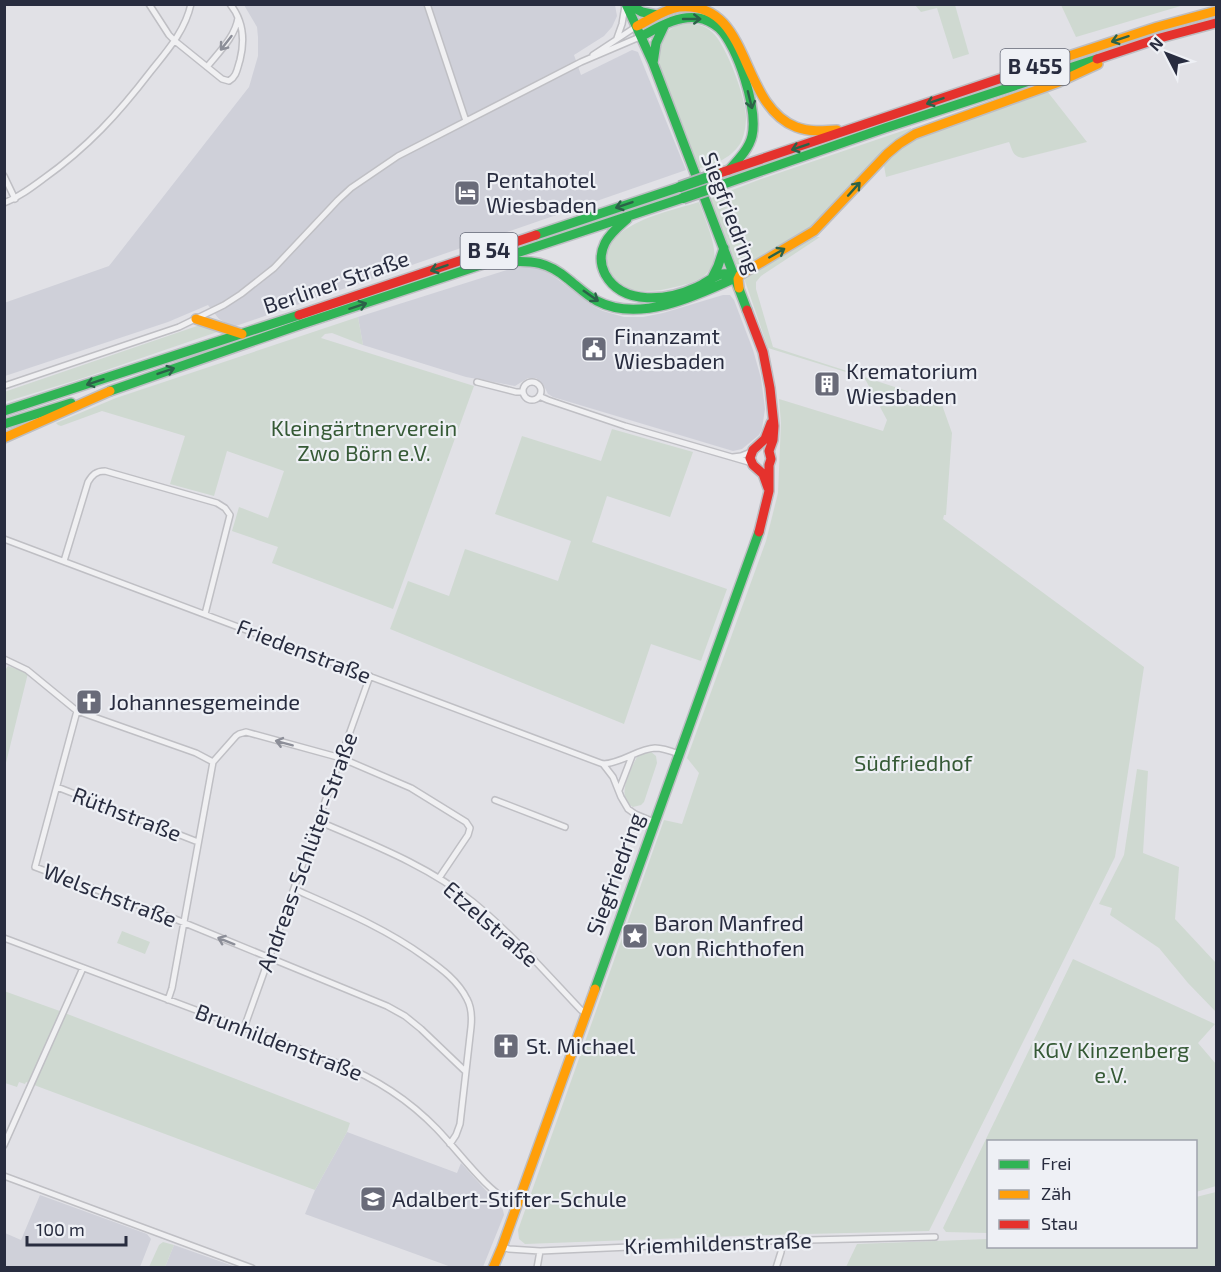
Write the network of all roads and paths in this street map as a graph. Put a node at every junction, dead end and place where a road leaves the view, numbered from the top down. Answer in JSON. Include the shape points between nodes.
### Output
{"nodes":[{"id":1,"x":149,"y":4,"type":"edge"},
{"id":2,"x":191,"y":4,"type":"edge"},
{"id":3,"x":230,"y":4,"type":"edge"},
{"id":4,"x":427,"y":4,"type":"edge"},
{"id":5,"x":626,"y":4,"type":"edge"},
{"id":6,"x":1216,"y":11,"type":"edge"},
{"id":7,"x":658,"y":15,"type":"junction"},
{"id":8,"x":238,"y":16,"type":"junction"},
{"id":9,"x":1216,"y":23,"type":"edge"},
{"id":10,"x":664,"y":26,"type":"junction"},
{"id":11,"x":639,"y":31,"type":"junction"},
{"id":12,"x":617,"y":38,"type":"junction"},
{"id":13,"x":175,"y":41,"type":"junction"},
{"id":14,"x":1122,"y":51,"type":"junction"},
{"id":15,"x":582,"y":62,"type":"junction"},
{"id":16,"x":653,"y":63,"type":"junction"},
{"id":17,"x":207,"y":67,"type":"junction"},
{"id":18,"x":466,"y":121,"type":"junction"},
{"id":19,"x":855,"y":128,"type":"junction"},
{"id":20,"x":729,"y":170,"type":"junction"},
{"id":21,"x":4,"y":176,"type":"edge"},
{"id":22,"x":719,"y":180,"type":"junction"},
{"id":23,"x":682,"y":192,"type":"junction"},
{"id":24,"x":15,"y":199,"type":"junction"},
{"id":25,"x":4,"y":203,"type":"edge"},
{"id":26,"x":634,"y":214,"type":"junction"},
{"id":27,"x":724,"y":248,"type":"junction"},
{"id":28,"x":477,"y":267,"type":"junction"},
{"id":29,"x":710,"y":280,"type":"junction"},
{"id":30,"x":737,"y":283,"type":"junction"},
{"id":31,"x":196,"y":319,"type":"junction"},
{"id":32,"x":242,"y":334,"type":"junction"},
{"id":33,"x":477,"y":382,"type":"dead end"},
{"id":34,"x":4,"y":386,"type":"edge"},
{"id":35,"x":110,"y":391,"type":"junction"},
{"id":36,"x":523,"y":392,"type":"junction"},
{"id":37,"x":539,"y":396,"type":"junction"},
{"id":38,"x":4,"y":411,"type":"edge"},
{"id":39,"x":4,"y":424,"type":"edge"},
{"id":40,"x":4,"y":438,"type":"edge"},
{"id":41,"x":729,"y":457,"type":"junction"},
{"id":42,"x":760,"y":458,"type":"junction"},
{"id":43,"x":4,"y":538,"type":"edge"},
{"id":44,"x":64,"y":561,"type":"junction"},
{"id":45,"x":205,"y":614,"type":"junction"},
{"id":46,"x":4,"y":659,"type":"edge"},
{"id":47,"x":370,"y":676,"type":"junction"},
{"id":48,"x":77,"y":711,"type":"junction"},
{"id":49,"x":679,"y":754,"type":"junction"},
{"id":50,"x":632,"y":756,"type":"junction"},
{"id":51,"x":341,"y":758,"type":"junction"},
{"id":52,"x":213,"y":762,"type":"junction"},
{"id":53,"x":603,"y":764,"type":"junction"},
{"id":54,"x":57,"y":786,"type":"junction"},
{"id":55,"x":619,"y":790,"type":"junction"},
{"id":56,"x":495,"y":801,"type":"dead end"},
{"id":57,"x":318,"y":821,"type":"junction"},
{"id":58,"x":654,"y":822,"type":"junction"},
{"id":59,"x":565,"y":827,"type":"dead end"},
{"id":60,"x":198,"y":842,"type":"junction"},
{"id":61,"x":439,"y":878,"type":"junction"},
{"id":62,"x":294,"y":889,"type":"junction"},
{"id":63,"x":183,"y":923,"type":"junction"},
{"id":64,"x":4,"y":938,"type":"edge"},
{"id":65,"x":269,"y":958,"type":"junction"},
{"id":66,"x":83,"y":968,"type":"junction"},
{"id":67,"x":168,"y":999,"type":"junction"},
{"id":68,"x":586,"y":1013,"type":"junction"},
{"id":69,"x":244,"y":1028,"type":"junction"},
{"id":70,"x":465,"y":1071,"type":"junction"},
{"id":71,"x":450,"y":1144,"type":"junction"},
{"id":72,"x":4,"y":1145,"type":"edge"},
{"id":73,"x":4,"y":1176,"type":"edge"},
{"id":74,"x":516,"y":1206,"type":"junction"},
{"id":75,"x":934,"y":1237,"type":"dead end"},
{"id":76,"x":782,"y":1240,"type":"junction"},
{"id":77,"x":502,"y":1247,"type":"junction"},
{"id":78,"x":540,"y":1251,"type":"junction"},
{"id":79,"x":252,"y":1268,"type":"edge"},
{"id":80,"x":492,"y":1268,"type":"edge"},
{"id":81,"x":537,"y":1268,"type":"edge"},
{"id":82,"x":776,"y":1268,"type":"edge"}],
"edges":[{"from":1,"to":13,"type":"street"},
{"from":2,"to":13,"type":"street"},
{"from":3,"to":8,"type":"street"},
{"from":4,"to":18,"type":"street"},
{"from":5,"to":7,"type":"main road"},
{"from":5,"to":11,"type":"main road","name":"Siegfriedring"},
{"from":5,"to":12,"type":"street"},
{"from":6,"to":19,"type":"main road","number":"B 455","one_way":true},
{"from":7,"to":11,"type":"main road"},
{"from":7,"to":19,"type":"main road","number":"B 455","via":[[684,7],[713,12],[730,27],[762,96],[782,119],[798,128],[819,131]]},
{"from":8,"to":17,"type":"street","one_way":true,"via":[[234,34]]},
{"from":8,"to":17,"type":"street","via":[[243,42],[235,76],[225,81]]},
{"from":9,"to":14,"type":"main road","number":"B 455"},
{"from":10,"to":11,"type":"main road"},
{"from":10,"to":16,"type":"main road"},
{"from":10,"to":20,"type":"main road","one_way":true,"via":[[678,19],[700,18],[719,28],[732,48],[754,124],[749,144]]},
{"from":11,"to":12,"type":"street"},
{"from":11,"to":15,"type":"street"},
{"from":11,"to":16,"type":"main road","name":"Siegfriedring"},
{"from":12,"to":15,"type":"street"},
{"from":13,"to":17,"type":"street"},
{"from":13,"to":24,"type":"street","via":[[116,115],[83,148]]},
{"from":14,"to":22,"type":"main road","number":"B 455"},
{"from":30,"to":14,"type":"main road","one_way":true,"via":[[739,276],[814,231],[907,138],[1075,76]]},
{"from":15,"to":18,"type":"street"},
{"from":16,"to":27,"type":"main road","name":"Siegfriedring"},
{"from":18,"to":31,"type":"street","via":[[366,177],[338,200],[258,282]]},
{"from":19,"to":20,"type":"main road","one_way":true},
{"from":20,"to":22,"type":"main road"},
{"from":21,"to":24,"type":"street"},
{"from":22,"to":23,"type":"main road","number":"B 455","bridge":true},
{"from":23,"to":26,"type":"main road","number":"B 455"},
{"from":23,"to":32,"type":"main road","name":"Berliner Straße","number":"B 54","one_way":true},
{"from":24,"to":25,"type":"street"},
{"from":26,"to":28,"type":"main road","number":"B 54"},
{"from":26,"to":29,"type":"main road","number":"B 455","via":[[610,235],[602,252],[604,272],[613,286],[634,296],[658,297],[688,291]]},
{"from":27,"to":29,"type":"main road"},
{"from":27,"to":30,"type":"main road","name":"Siegfriedring"},
{"from":28,"to":30,"type":"main road","one_way":true,"via":[[517,261],[543,263],[594,299],[624,309],[672,304]]},
{"from":35,"to":28,"type":"main road","name":"Berliner Straße","number":"B 54","one_way":true},
{"from":29,"to":30,"type":"main road","via":[[728,274]]},
{"from":30,"to":42,"type":"main road","name":"Siegfriedring","via":[[764,356],[770,388],[774,435]]},
{"from":31,"to":32,"type":"main road"},
{"from":31,"to":34,"type":"street"},
{"from":32,"to":38,"type":"main road","name":"Berliner Straße","number":"B 54","one_way":true},
{"from":33,"to":36,"type":"street"},
{"from":35,"to":39,"type":"main road","name":"Berliner Straße","number":"B 54"},
{"from":35,"to":40,"type":"main road"},
{"from":36,"to":37,"type":"street","via":[[529,399]]},
{"from":36,"to":37,"type":"street","via":[[526,384],[534,382],[540,387]]},
{"from":37,"to":41,"type":"street"},
{"from":41,"to":42,"type":"street"},
{"from":41,"to":42,"type":"street"},
{"from":42,"to":49,"type":"main road","name":"Siegfriedring","via":[[770,478],[765,512]]},
{"from":43,"to":44,"type":"street","name":"Friedenstraße"},
{"from":44,"to":45,"type":"street","name":"Friedenstraße"},
{"from":44,"to":45,"type":"street","via":[[88,482],[97,472],[217,503],[230,515]]},
{"from":45,"to":47,"type":"street","name":"Friedenstraße"},
{"from":46,"to":48,"type":"street","via":[[27,670]]},
{"from":47,"to":51,"type":"street","name":"Andreas-Schlüter-Straße"},
{"from":47,"to":53,"type":"street","name":"Friedenstraße"},
{"from":48,"to":52,"type":"street"},
{"from":48,"to":54,"type":"street","name":"Welschstraße"},
{"from":49,"to":50,"type":"street","via":[[654,748]]},
{"from":49,"to":58,"type":"main road","name":"Siegfriedring"},
{"from":50,"to":53,"type":"street"},
{"from":50,"to":55,"type":"street"},
{"from":51,"to":52,"type":"street","one_way":true,"via":[[243,732]]},
{"from":51,"to":57,"type":"street","name":"Andreas-Schlüter-Straße"},
{"from":51,"to":61,"type":"street","via":[[411,788],[469,825],[468,835]]},
{"from":52,"to":60,"type":"street"},
{"from":53,"to":55,"type":"street"},
{"from":54,"to":60,"type":"street","name":"Rüthstraße"},
{"from":54,"to":63,"type":"street","name":"Welschstraße","via":[[34,867]]},
{"from":55,"to":58,"type":"street","via":[[627,809]]},
{"from":56,"to":59,"type":"street"},
{"from":57,"to":61,"type":"street","name":"Etzelstraße"},
{"from":57,"to":62,"type":"street","name":"Andreas-Schlüter-Straße"},
{"from":58,"to":68,"type":"main road","name":"Siegfriedring"},
{"from":60,"to":63,"type":"street"},
{"from":61,"to":68,"type":"street","name":"Etzelstraße","via":[[473,902]]},
{"from":62,"to":65,"type":"street","name":"Andreas-Schlüter-Straße"},
{"from":62,"to":70,"type":"street","via":[[403,941],[454,979],[469,1002],[472,1015]]},
{"from":65,"to":63,"type":"street","name":"Welschstraße","one_way":true},
{"from":63,"to":67,"type":"street"},
{"from":64,"to":66,"type":"street","name":"Brunhildenstraße"},
{"from":65,"to":69,"type":"street","name":"Andreas-Schlüter-Straße"},
{"from":65,"to":70,"type":"street","name":"Welschstraße","via":[[405,1016]]},
{"from":66,"to":67,"type":"street","name":"Brunhildenstraße"},
{"from":66,"to":72,"type":"street"},
{"from":67,"to":69,"type":"street","name":"Brunhildenstraße"},
{"from":68,"to":74,"type":"main road","name":"Siegfriedring"},
{"from":69,"to":71,"type":"street","name":"Brunhildenstraße","via":[[372,1079],[406,1101]]},
{"from":70,"to":71,"type":"street","via":[[460,1124]]},
{"from":71,"to":74,"type":"street","name":"Brunhildenstraße","via":[[491,1188]]},
{"from":73,"to":79,"type":"street"},
{"from":74,"to":77,"type":"main road","name":"Siegfriedring"},
{"from":75,"to":76,"type":"street","name":"Kriemhildenstraße"},
{"from":76,"to":78,"type":"street","name":"Kriemhildenstraße"},
{"from":76,"to":82,"type":"street"},
{"from":77,"to":78,"type":"street","name":"Kriemhildenstraße"},
{"from":77,"to":80,"type":"main road","name":"Siegfriedring"},
{"from":78,"to":81,"type":"street"}]}
